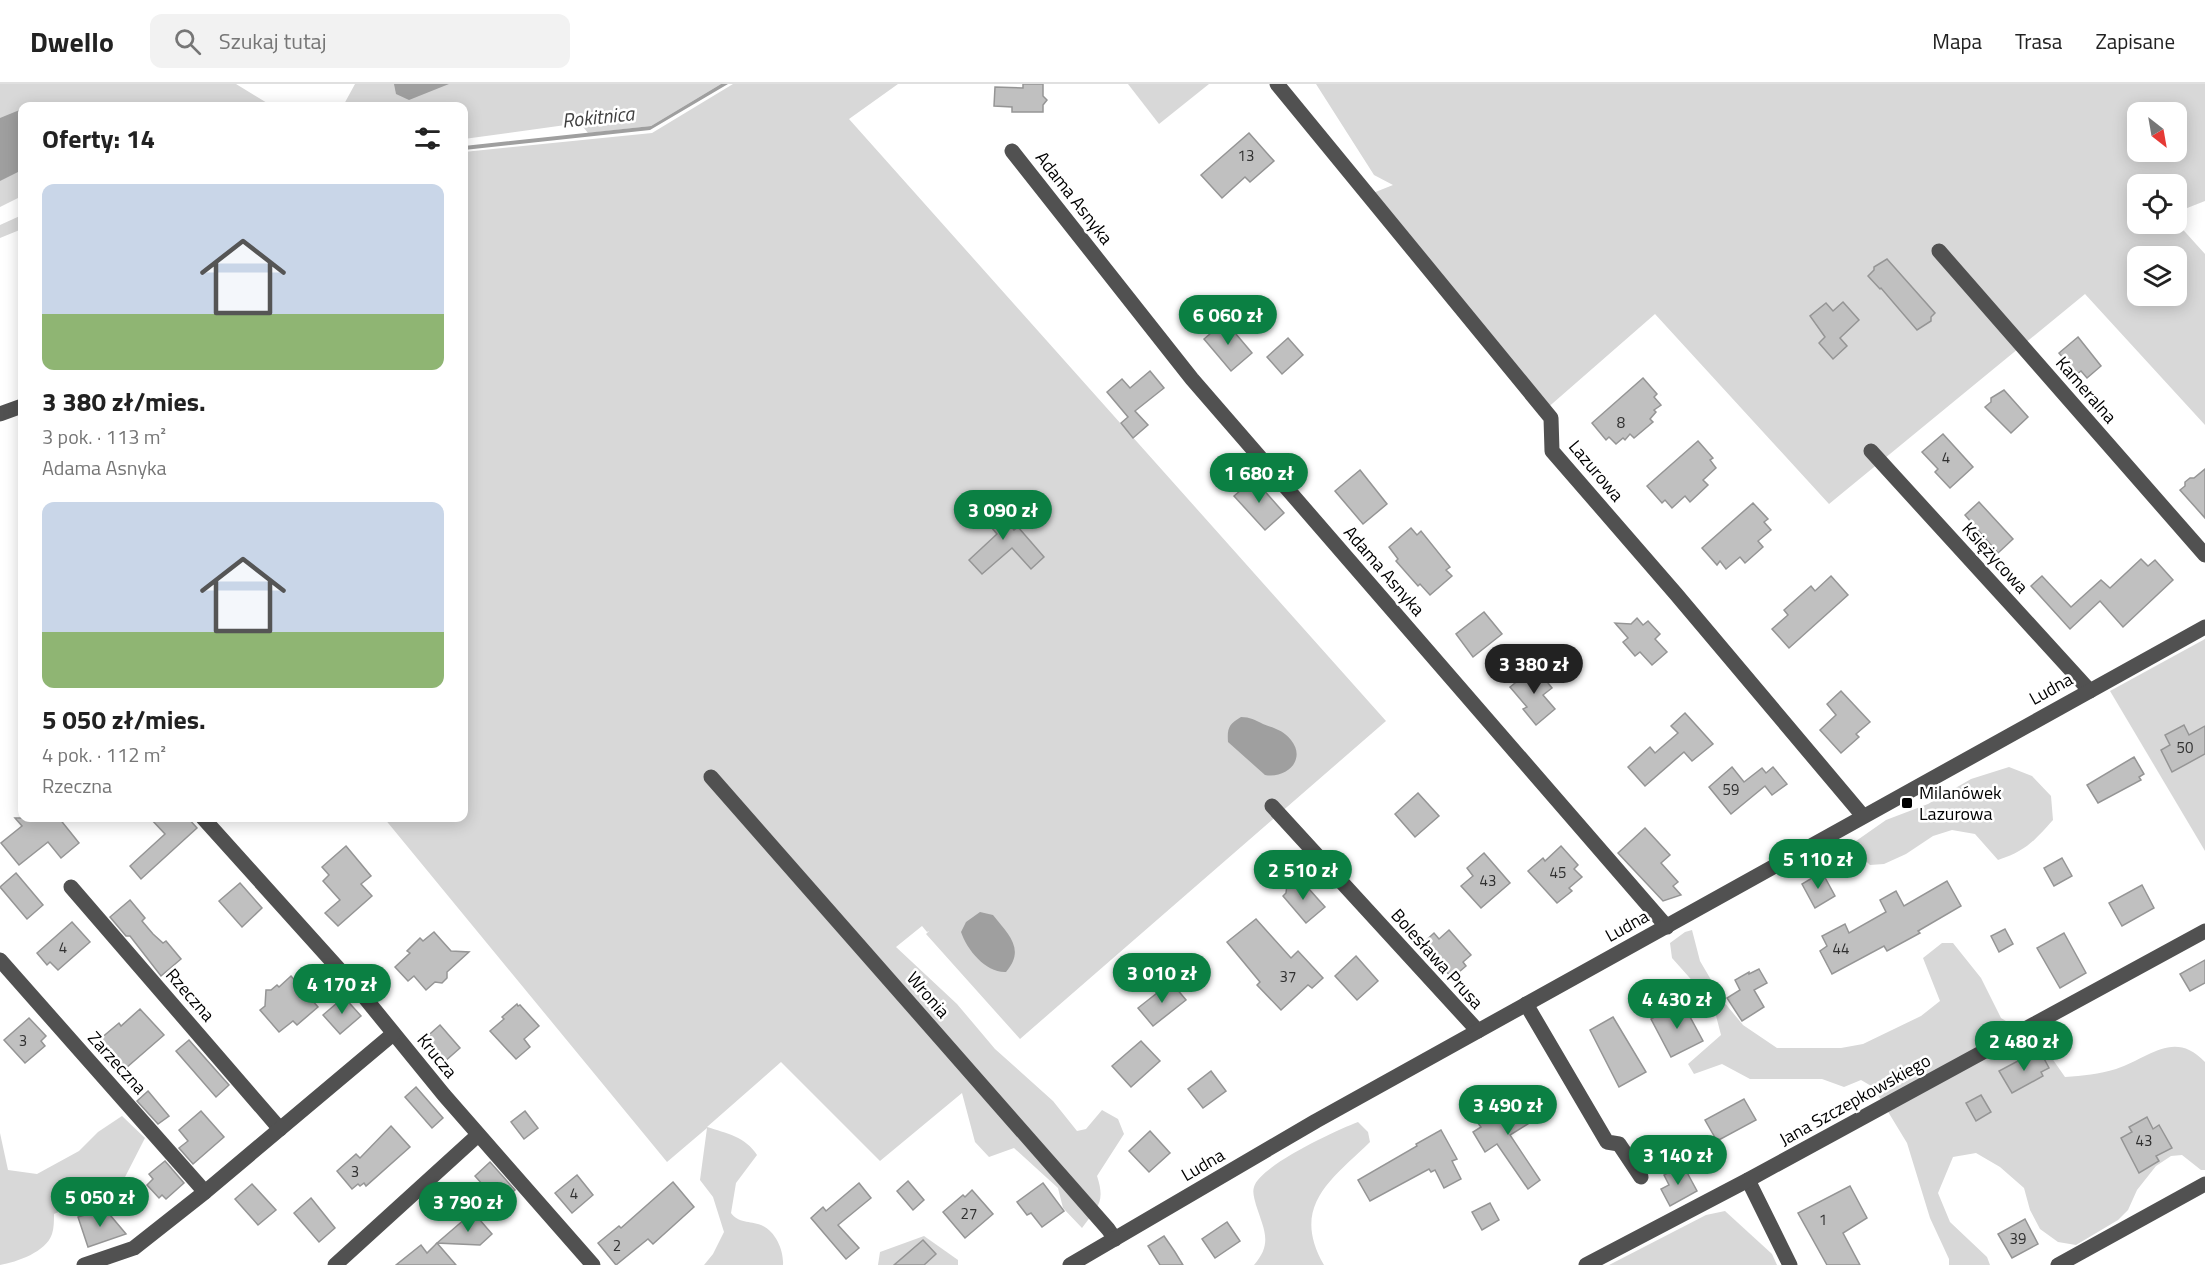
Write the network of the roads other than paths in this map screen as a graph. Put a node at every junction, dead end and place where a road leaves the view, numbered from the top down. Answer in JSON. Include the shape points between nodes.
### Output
{"nodes":[{"id":1,"x":1277,"y":84,"type":"edge"},
{"id":2,"x":1012,"y":151,"type":"dead end"},
{"id":3,"x":1938,"y":251,"type":"dead end"},
{"id":4,"x":18,"y":407,"type":"edge"},
{"id":5,"x":0,"y":414,"type":"edge"},
{"id":6,"x":1872,"y":451,"type":"dead end"},
{"id":7,"x":2205,"y":555,"type":"edge"},
{"id":8,"x":2205,"y":627,"type":"edge"},
{"id":9,"x":2090,"y":691,"type":"junction"},
{"id":10,"x":711,"y":777,"type":"dead end"},
{"id":11,"x":1272,"y":806,"type":"dead end"},
{"id":12,"x":1863,"y":816,"type":"junction"},
{"id":13,"x":207,"y":822,"type":"edge"},
{"id":14,"x":71,"y":887,"type":"dead end"},
{"id":15,"x":1667,"y":927,"type":"junction"},
{"id":16,"x":2205,"y":931,"type":"edge"},
{"id":17,"x":0,"y":960,"type":"edge"},
{"id":18,"x":1526,"y":1004,"type":"junction"},
{"id":19,"x":1478,"y":1031,"type":"junction"},
{"id":20,"x":393,"y":1034,"type":"junction"},
{"id":21,"x":280,"y":1129,"type":"junction"},
{"id":22,"x":478,"y":1135,"type":"junction"},
{"id":23,"x":1641,"y":1177,"type":"dead end"},
{"id":24,"x":1748,"y":1180,"type":"junction"},
{"id":25,"x":2205,"y":1184,"type":"edge"},
{"id":26,"x":205,"y":1192,"type":"junction"},
{"id":27,"x":1114,"y":1239,"type":"junction"},
{"id":28,"x":84,"y":1265,"type":"edge"},
{"id":29,"x":335,"y":1265,"type":"edge"},
{"id":30,"x":594,"y":1265,"type":"edge"},
{"id":31,"x":1071,"y":1265,"type":"edge"},
{"id":32,"x":1586,"y":1265,"type":"edge"},
{"id":33,"x":1790,"y":1265,"type":"edge"},
{"id":34,"x":2058,"y":1265,"type":"edge"}],
"edges":[{"from":1,"to":12,"type":"street","name":"Lazurowa","via":[[1551,418],[1552,451]]},
{"from":2,"to":15,"type":"street","name":"Adama Asnyka","via":[[1192,380]]},
{"from":3,"to":7,"type":"street","name":"Kameralna"},
{"from":4,"to":5,"type":"street"},
{"from":6,"to":9,"type":"street","name":"Księżycowa"},
{"from":8,"to":9,"type":"street","name":"Ludna"},
{"from":9,"to":12,"type":"street","name":"Ludna"},
{"from":10,"to":27,"type":"street","name":"Wronia"},
{"from":11,"to":19,"type":"street","name":"Bolesława Prusa"},
{"from":12,"to":15,"type":"street","name":"Ludna"},
{"from":13,"to":20,"type":"street","name":"Krucza"},
{"from":14,"to":21,"type":"street","name":"Rzeczna"},
{"from":15,"to":18,"type":"street","name":"Ludna"},
{"from":16,"to":24,"type":"street","name":"Jana Szczepkowskiego"},
{"from":17,"to":26,"type":"street","name":"Zarzeczna"},
{"from":18,"to":19,"type":"street","name":"Ludna"},
{"from":18,"to":23,"type":"street","via":[[1607,1142],[1619,1144]]},
{"from":19,"to":27,"type":"street","name":"Ludna"},
{"from":20,"to":21,"type":"street"},
{"from":20,"to":22,"type":"street","name":"Krucza"},
{"from":21,"to":26,"type":"street"},
{"from":22,"to":29,"type":"street"},
{"from":22,"to":30,"type":"street","name":"Krucza"},
{"from":24,"to":32,"type":"street","name":"Jana Szczepkowskiego"},
{"from":24,"to":33,"type":"street"},
{"from":25,"to":34,"type":"street"},
{"from":26,"to":28,"type":"street","via":[[134,1248]]},
{"from":27,"to":31,"type":"street","name":"Ludna"}]}
